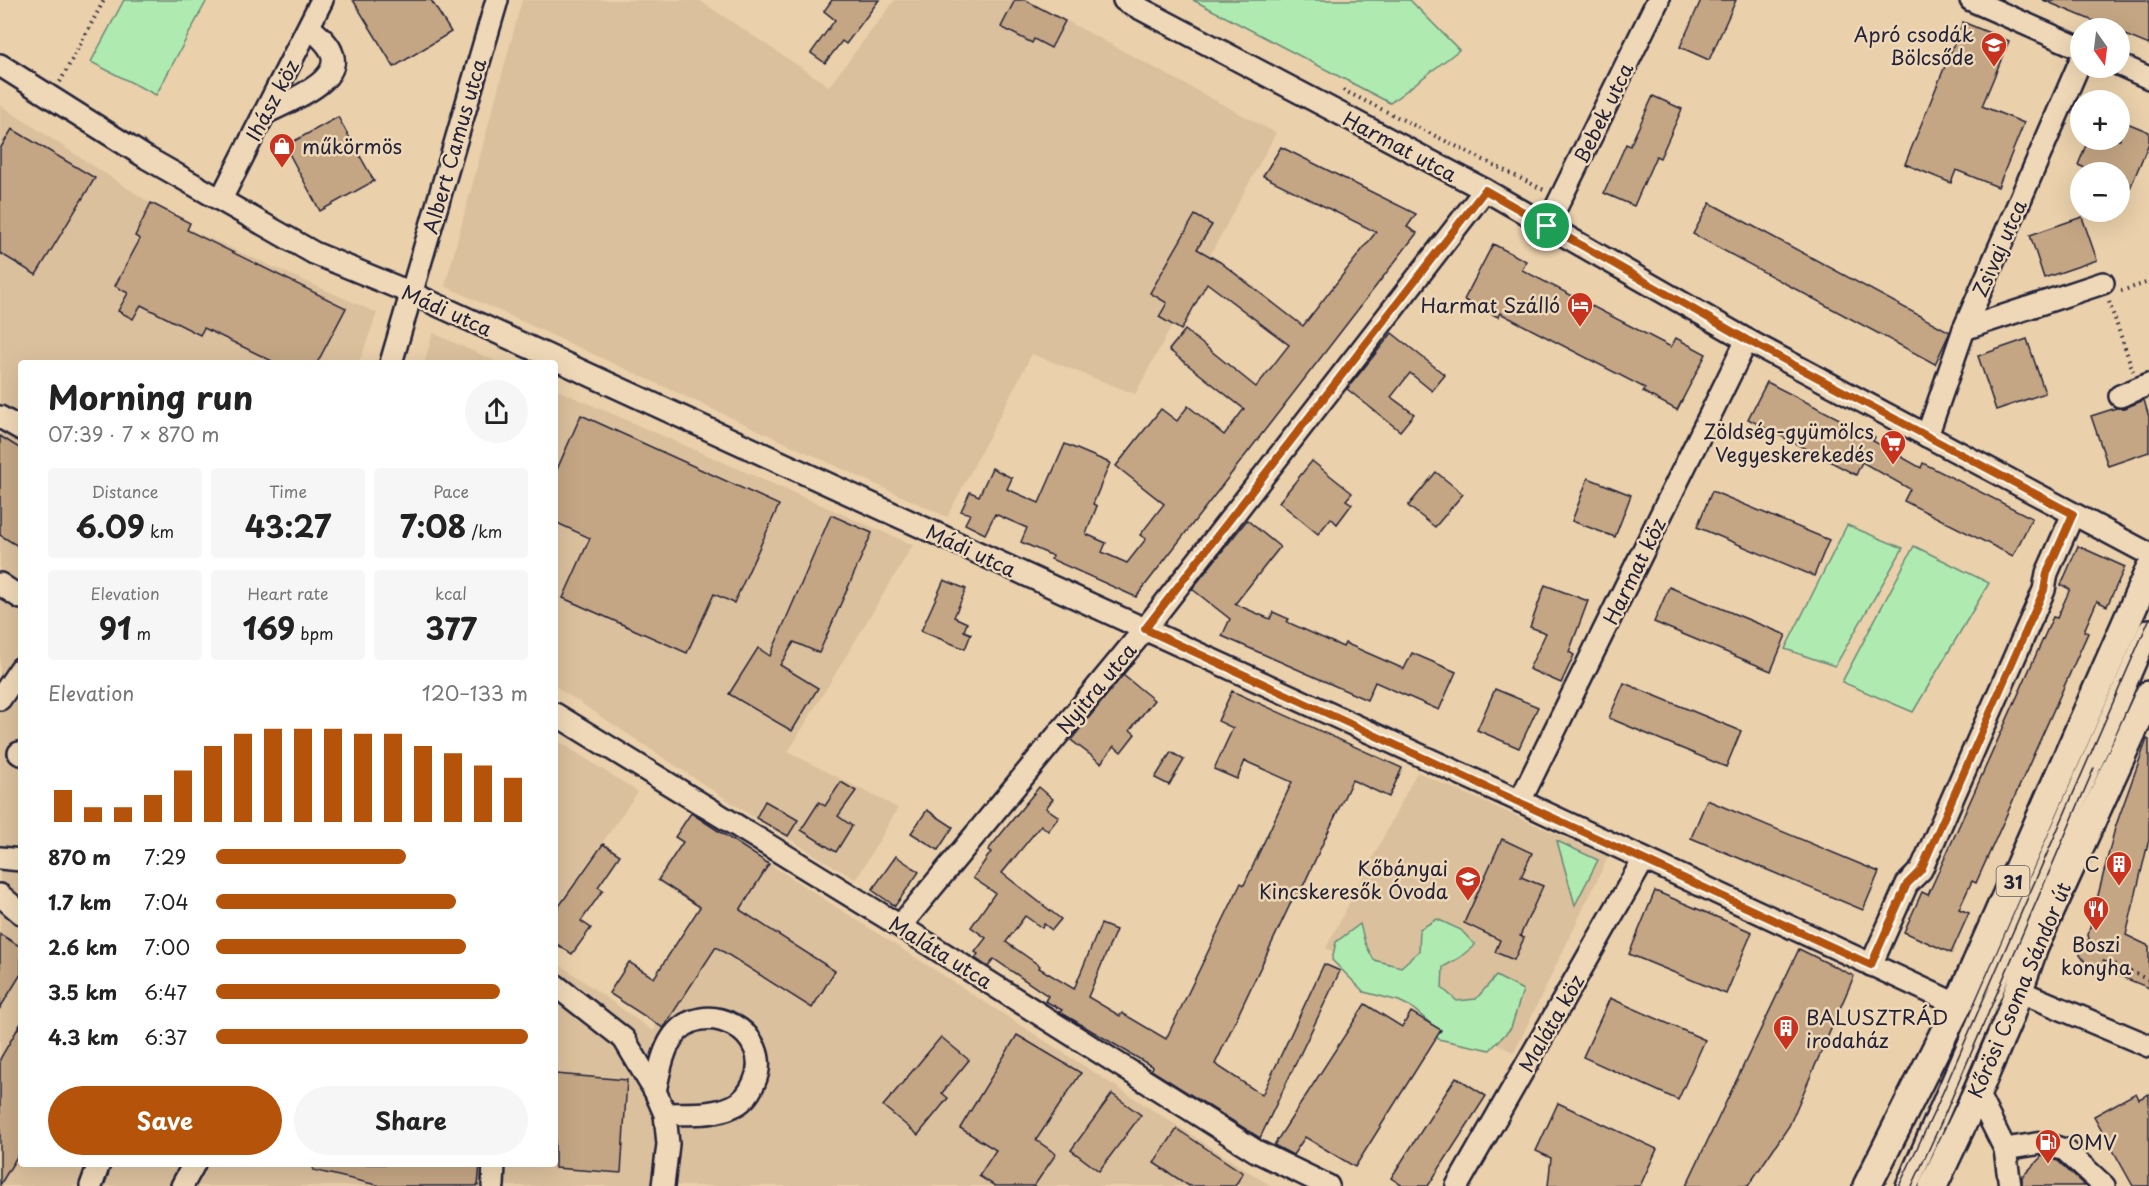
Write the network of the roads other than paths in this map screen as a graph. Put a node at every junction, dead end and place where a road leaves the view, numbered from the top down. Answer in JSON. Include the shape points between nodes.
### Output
{"nodes":[{"id":1,"x":322,"y":0,"type":"edge"},
{"id":2,"x":497,"y":0,"type":"edge"},
{"id":3,"x":1124,"y":0,"type":"edge"},
{"id":4,"x":1658,"y":0,"type":"edge"},
{"id":5,"x":1971,"y":0,"type":"edge"},
{"id":6,"x":309,"y":27,"type":"junction"},
{"id":7,"x":2070,"y":44,"type":"edge"},
{"id":8,"x":0,"y":65,"type":"edge"},
{"id":9,"x":2130,"y":69,"type":"edge"},
{"id":10,"x":2073,"y":78,"type":"edge"},
{"id":11,"x":2149,"y":78,"type":"edge"},
{"id":12,"x":264,"y":114,"type":"junction"},
{"id":13,"x":1485,"y":190,"type":"junction"},
{"id":14,"x":220,"y":199,"type":"junction"},
{"id":15,"x":1547,"y":226,"type":"junction"},
{"id":16,"x":2105,"y":289,"type":"road end"},
{"id":17,"x":411,"y":293,"type":"junction"},
{"id":18,"x":1964,"y":329,"type":"junction"},
{"id":19,"x":1747,"y":340,"type":"junction"},
{"id":20,"x":392,"y":360,"type":"edge"},
{"id":21,"x":557,"y":360,"type":"edge"},
{"id":22,"x":558,"y":360,"type":"edge"},
{"id":23,"x":0,"y":417,"type":"edge"},
{"id":24,"x":18,"y":427,"type":"edge"},
{"id":25,"x":1927,"y":436,"type":"junction"},
{"id":26,"x":2073,"y":514,"type":"junction"},
{"id":27,"x":2149,"y":554,"type":"edge"},
{"id":28,"x":2149,"y":571,"type":"edge"},
{"id":29,"x":0,"y":584,"type":"edge"},
{"id":30,"x":18,"y":596,"type":"edge"},
{"id":31,"x":1145,"y":629,"type":"junction"},
{"id":32,"x":2149,"y":630,"type":"edge"},
{"id":33,"x":18,"y":672,"type":"edge"},
{"id":34,"x":2149,"y":695,"type":"edge"},
{"id":35,"x":0,"y":699,"type":"edge"},
{"id":36,"x":558,"y":716,"type":"edge"},
{"id":37,"x":1520,"y":801,"type":"junction"},
{"id":38,"x":0,"y":858,"type":"edge"},
{"id":39,"x":1644,"y":859,"type":"junction"},
{"id":40,"x":18,"y":860,"type":"edge"},
{"id":41,"x":0,"y":895,"type":"edge"},
{"id":42,"x":2052,"y":908,"type":"junction"},
{"id":43,"x":18,"y":910,"type":"edge"},
{"id":44,"x":900,"y":926,"type":"junction"},
{"id":45,"x":1871,"y":965,"type":"junction"},
{"id":46,"x":558,"y":987,"type":"edge"},
{"id":47,"x":2019,"y":990,"type":"junction"},
{"id":48,"x":1958,"y":1005,"type":"junction"},
{"id":49,"x":2149,"y":1046,"type":"edge"},
{"id":50,"x":1965,"y":1054,"type":"junction"},
{"id":51,"x":655,"y":1091,"type":"junction"},
{"id":52,"x":1977,"y":1093,"type":"junction"},
{"id":53,"x":665,"y":1114,"type":"junction"},
{"id":54,"x":2005,"y":1149,"type":"junction"},
{"id":55,"x":98,"y":1167,"type":"edge"},
{"id":56,"x":192,"y":1167,"type":"edge"},
{"id":57,"x":494,"y":1167,"type":"edge"},
{"id":58,"x":91,"y":1186,"type":"edge"},
{"id":59,"x":182,"y":1186,"type":"edge"},
{"id":60,"x":493,"y":1186,"type":"edge"},
{"id":61,"x":663,"y":1186,"type":"edge"},
{"id":62,"x":1328,"y":1186,"type":"edge"},
{"id":63,"x":1457,"y":1186,"type":"edge"},
{"id":64,"x":1866,"y":1186,"type":"edge"},
{"id":65,"x":1907,"y":1186,"type":"edge"},
{"id":66,"x":1934,"y":1186,"type":"edge"},
{"id":67,"x":2010,"y":1186,"type":"edge"},
{"id":68,"x":2104,"y":1186,"type":"edge"}],
"edges":[{"from":1,"to":6,"type":"street","name":"Ihász köz"},
{"from":2,"to":17,"type":"street","name":"Albert Camus utca"},
{"from":3,"to":13,"type":"street","name":"Harmat utca"},
{"from":4,"to":15,"type":"street","name":"Bebek utca"},
{"from":5,"to":7,"type":"street"},
{"from":6,"to":12,"type":"street","name":"Ihász köz"},
{"from":6,"to":12,"type":"street","via":[[333,53],[334,68],[324,82]]},
{"from":8,"to":14,"type":"street","name":"Mádi utca"},
{"from":9,"to":11,"type":"street"},
{"from":10,"to":18,"type":"street","name":"Zsivaj utca"},
{"from":12,"to":14,"type":"street","name":"Ihász köz"},
{"from":13,"to":15,"type":"street","name":"Harmat utca"},
{"from":13,"to":31,"type":"street","name":"Nyitra utca"},
{"from":14,"to":17,"type":"street","name":"Mádi utca","via":[[314,254]]},
{"from":15,"to":19,"type":"street","name":"Harmat utca"},
{"from":16,"to":18,"type":"street"},
{"from":17,"to":20,"type":"street","name":"Albert Camus utca"},
{"from":17,"to":21,"type":"street","name":"Mádi utca"},
{"from":18,"to":25,"type":"street","name":"Zsivaj utca"},
{"from":19,"to":25,"type":"street","name":"Harmat utca"},
{"from":19,"to":37,"type":"street","name":"Harmat köz"},
{"from":22,"to":31,"type":"street","name":"Mádi utca"},
{"from":23,"to":24,"type":"street"},
{"from":25,"to":26,"type":"street","name":"Harmat utca"},
{"from":26,"to":27,"type":"street","name":"Harmat utca"},
{"from":26,"to":45,"type":"street","via":[[2047,573],[2044,590],[1921,870],[1907,884]]},
{"from":28,"to":48,"type":"main road","number":"31"},
{"from":29,"to":30,"type":"street"},
{"from":31,"to":37,"type":"street","name":"Mádi utca"},
{"from":31,"to":44,"type":"street","name":"Nyitra utca"},
{"from":32,"to":50,"type":"street"},
{"from":33,"to":35,"type":"street"},
{"from":34,"to":42,"type":"main road","name":"Kőrösi Csoma Sándor út","number":"31"},
{"from":36,"to":44,"type":"street","name":"Maláta utca"},
{"from":37,"to":39,"type":"street","name":"Mádi utca"},
{"from":38,"to":40,"type":"street"},
{"from":39,"to":45,"type":"street","name":"Mádi utca"},
{"from":39,"to":63,"type":"street","name":"Maláta köz"},
{"from":41,"to":43,"type":"street"},
{"from":42,"to":47,"type":"main road","name":"Kőrösi Csoma Sándor út","number":"31"},
{"from":42,"to":50,"type":"street","via":[[2037,916]]},
{"from":44,"to":62,"type":"street","name":"Maláta utca","via":[[1256,1151]]},
{"from":45,"to":48,"type":"street","name":"Mádi utca"},
{"from":46,"to":51,"type":"street","via":[[624,1039]]},
{"from":47,"to":49,"type":"street"},
{"from":47,"to":52,"type":"main road","name":"Kőrösi Csoma Sándor út","number":"31"},
{"from":48,"to":64,"type":"main road","number":"31"},
{"from":50,"to":65,"type":"street"},
{"from":51,"to":53,"type":"street"},
{"from":51,"to":53,"type":"street","via":[[664,1054],[672,1037],[686,1024],[703,1018],[722,1019],[739,1026],[751,1040],[758,1057],[757,1076],[750,1092],[736,1105],[719,1112]]},
{"from":52,"to":54,"type":"street"},
{"from":52,"to":66,"type":"main road","name":"Kőrösi Csoma Sándor út","number":"31"},
{"from":53,"to":61,"type":"street","via":[[668,1144]]},
{"from":54,"to":67,"type":"street"},
{"from":54,"to":68,"type":"street","via":[[2042,1143],[2066,1150]]},
{"from":55,"to":58,"type":"street"},
{"from":56,"to":59,"type":"street"},
{"from":57,"to":60,"type":"street"}]}
